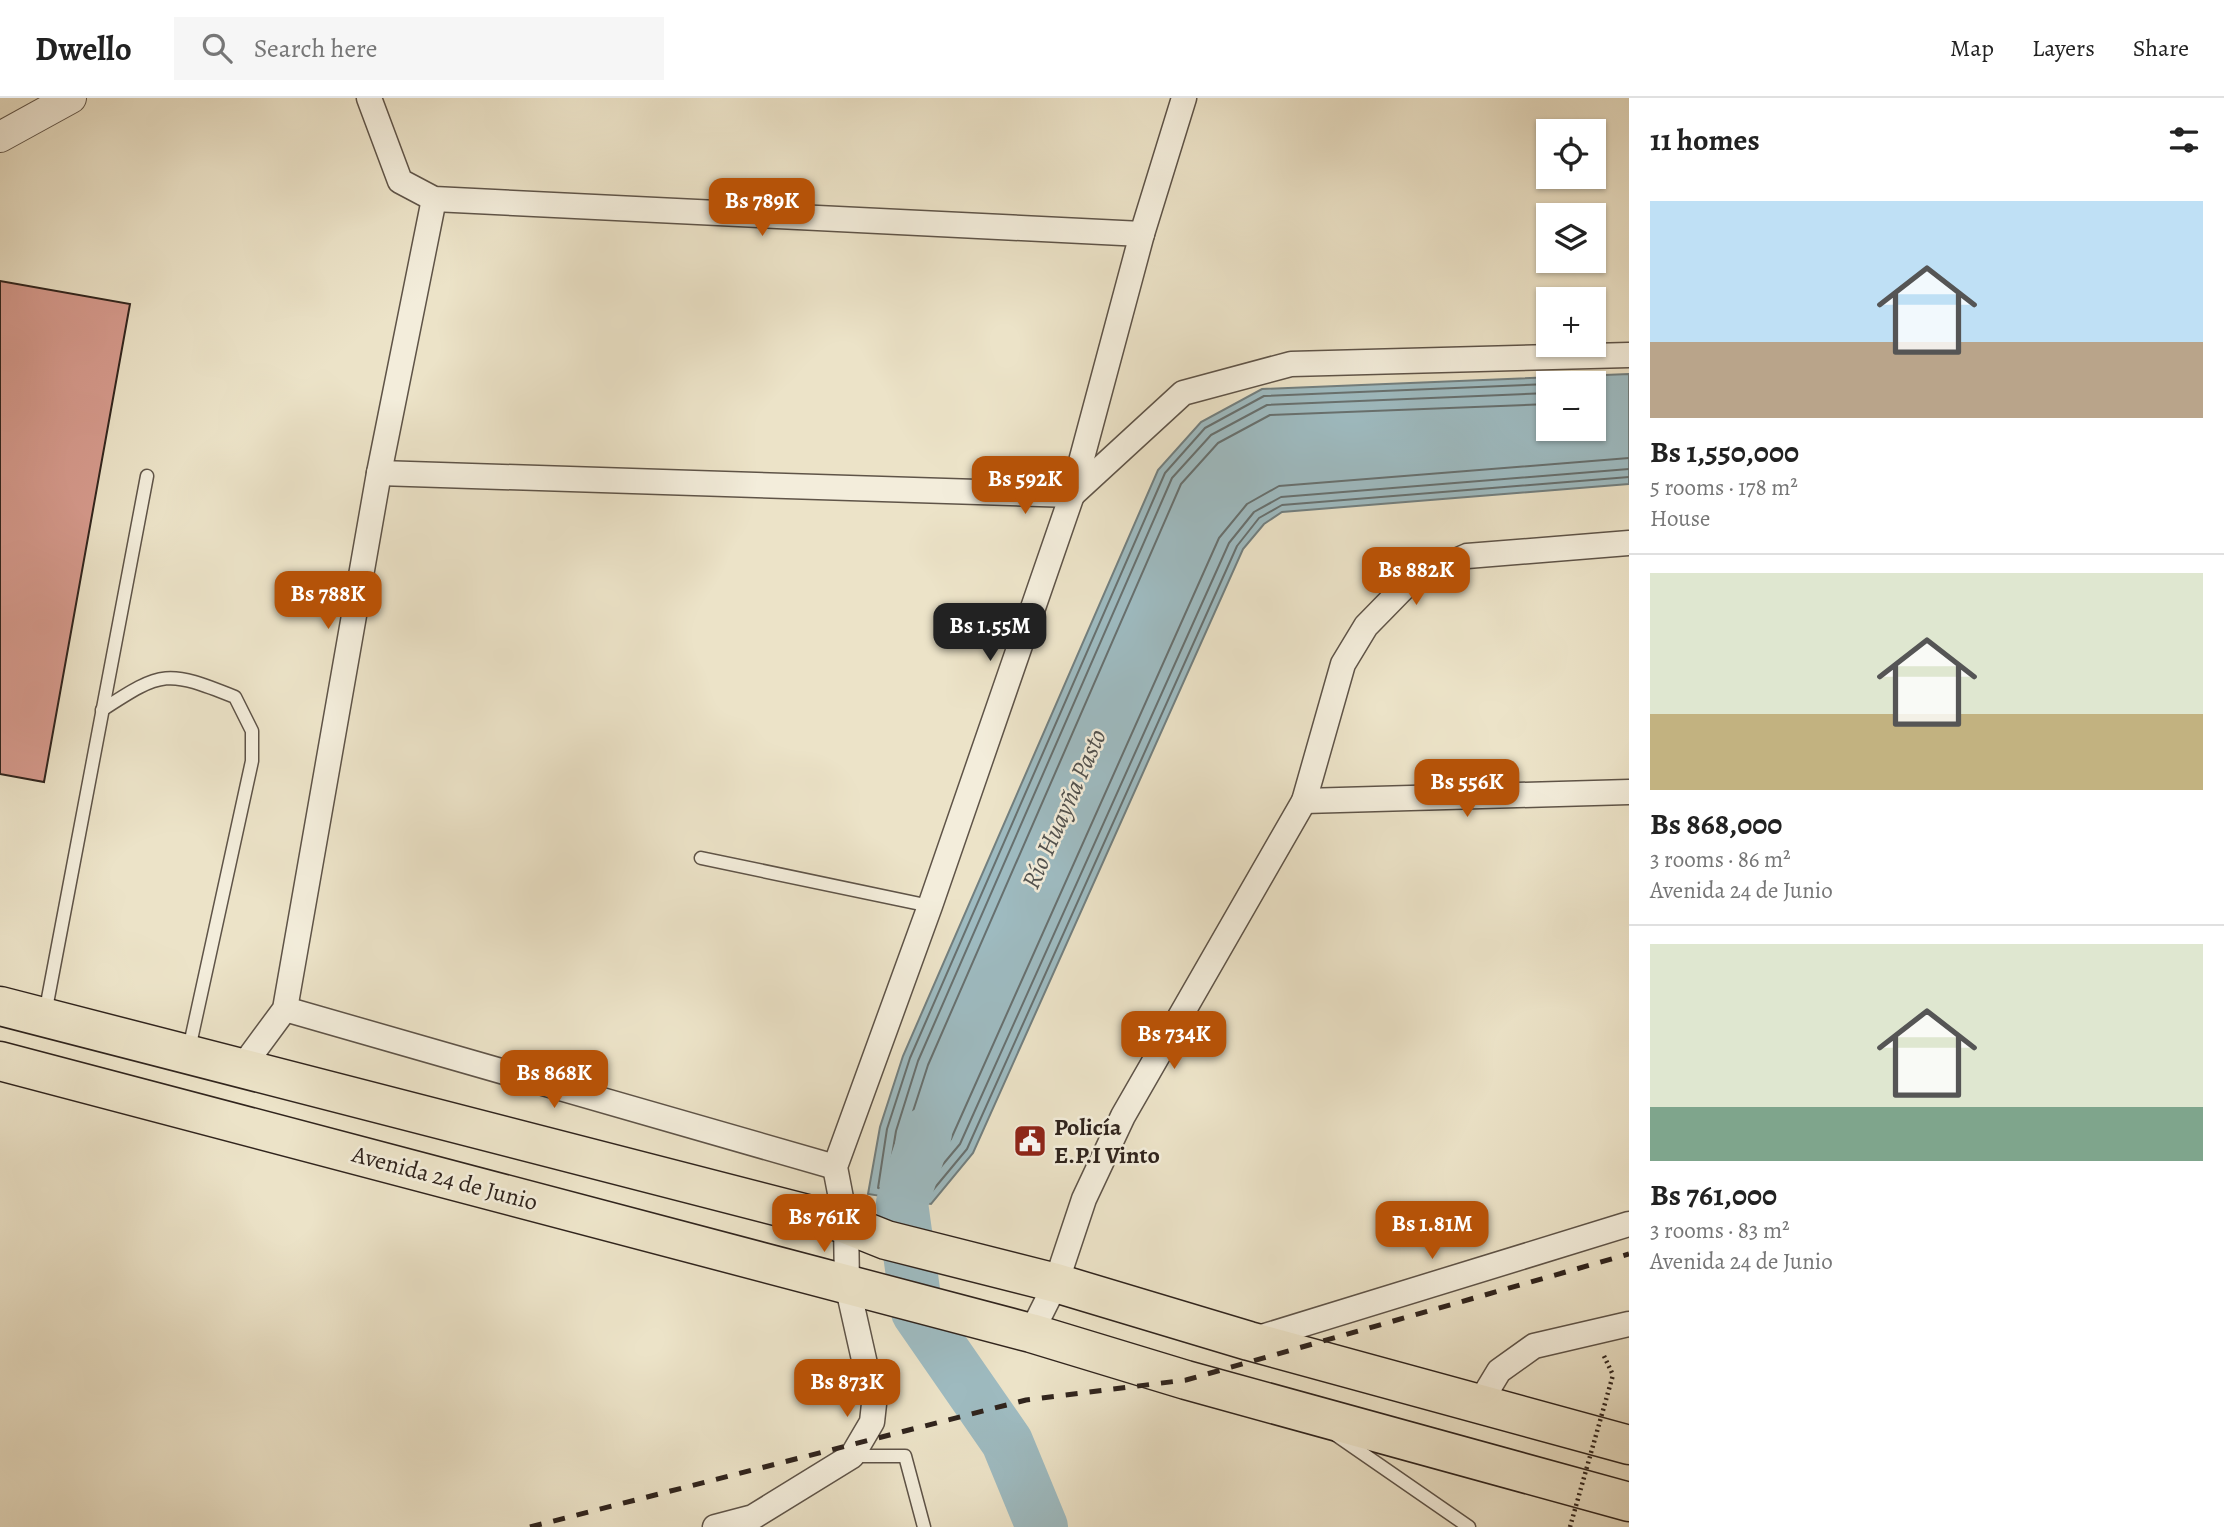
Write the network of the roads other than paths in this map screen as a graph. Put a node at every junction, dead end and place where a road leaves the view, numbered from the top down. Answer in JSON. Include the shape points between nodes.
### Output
{"nodes":[{"id":1,"x":71,"y":98,"type":"edge"},
{"id":2,"x":369,"y":98,"type":"edge"},
{"id":3,"x":1184,"y":98,"type":"edge"},
{"id":4,"x":0,"y":137,"type":"edge"},
{"id":5,"x":435,"y":200,"type":"junction"},
{"id":6,"x":1142,"y":234,"type":"junction"},
{"id":7,"x":1629,"y":355,"type":"edge"},
{"id":8,"x":379,"y":473,"type":"junction"},
{"id":9,"x":147,"y":475,"type":"dead end"},
{"id":10,"x":1072,"y":495,"type":"junction"},
{"id":11,"x":1629,"y":543,"type":"edge"},
{"id":12,"x":102,"y":710,"type":"junction"},
{"id":13,"x":1629,"y":792,"type":"edge"},
{"id":14,"x":1304,"y":801,"type":"junction"},
{"id":15,"x":701,"y":858,"type":"dead end"},
{"id":16,"x":930,"y":906,"type":"junction"},
{"id":17,"x":0,"y":1006,"type":"edge"},
{"id":18,"x":285,"y":1009,"type":"junction"},
{"id":19,"x":44,"y":1017,"type":"junction"},
{"id":20,"x":188,"y":1056,"type":"junction"},
{"id":21,"x":0,"y":1061,"type":"edge"},
{"id":22,"x":240,"y":1070,"type":"junction"},
{"id":23,"x":835,"y":1167,"type":"junction"},
{"id":24,"x":846,"y":1224,"type":"junction"},
{"id":25,"x":1629,"y":1224,"type":"edge"},
{"id":26,"x":1056,"y":1283,"type":"junction"},
{"id":27,"x":847,"y":1284,"type":"junction"},
{"id":28,"x":1629,"y":1324,"type":"edge"},
{"id":29,"x":1031,"y":1333,"type":"junction"},
{"id":30,"x":1249,"y":1341,"type":"junction"},
{"id":31,"x":1479,"y":1404,"type":"junction"},
{"id":32,"x":1295,"y":1408,"type":"junction"},
{"id":33,"x":1629,"y":1445,"type":"edge"},
{"id":34,"x":852,"y":1457,"type":"junction"},
{"id":35,"x":1629,"y":1502,"type":"edge"},
{"id":36,"x":754,"y":1522,"type":"edge"},
{"id":37,"x":715,"y":1527,"type":"edge"},
{"id":38,"x":924,"y":1527,"type":"edge"},
{"id":39,"x":1469,"y":1527,"type":"edge"}],
"edges":[{"from":1,"to":4,"type":"street"},
{"from":2,"to":5,"type":"street","via":[[400,181]]},
{"from":3,"to":6,"type":"street"},
{"from":5,"to":6,"type":"street"},
{"from":5,"to":8,"type":"street"},
{"from":6,"to":10,"type":"street"},
{"from":7,"to":10,"type":"street","via":[[1291,364],[1183,393]]},
{"from":8,"to":10,"type":"street"},
{"from":8,"to":18,"type":"street"},
{"from":9,"to":12,"type":"lane"},
{"from":10,"to":16,"type":"street"},
{"from":11,"to":14,"type":"street","via":[[1467,556],[1410,581],[1366,626],[1343,663]]},
{"from":12,"to":19,"type":"lane"},
{"from":12,"to":20,"type":"lane","via":[[147,681],[185,677],[235,697],[252,731],[252,761]]},
{"from":13,"to":14,"type":"street"},
{"from":14,"to":26,"type":"street","via":[[1123,1116],[1084,1199]]},
{"from":15,"to":16,"type":"lane"},
{"from":16,"to":23,"type":"street"},
{"from":17,"to":19,"type":"highway"},
{"from":18,"to":22,"type":"street"},
{"from":18,"to":23,"type":"street"},
{"from":19,"to":20,"type":"highway"},
{"from":20,"to":22,"type":"highway"},
{"from":21,"to":27,"type":"highway","name":"Avenida 24 de Junio"},
{"from":22,"to":24,"type":"highway"},
{"from":23,"to":24,"type":"street"},
{"from":24,"to":26,"type":"highway","via":[[886,1240]]},
{"from":24,"to":27,"type":"street"},
{"from":25,"to":30,"type":"street"},
{"from":26,"to":29,"type":"street"},
{"from":26,"to":30,"type":"highway"},
{"from":27,"to":29,"type":"highway","name":"Avenida 24 de Junio"},
{"from":27,"to":34,"type":"street","via":[[874,1404],[872,1422]]},
{"from":28,"to":31,"type":"street","via":[[1534,1346],[1499,1371]]},
{"from":29,"to":32,"type":"highway","name":"Avenida 24 de Junio"},
{"from":30,"to":31,"type":"highway"},
{"from":31,"to":33,"type":"highway"},
{"from":32,"to":35,"type":"highway","name":"Avenida 24 de Junio"},
{"from":32,"to":39,"type":"lane"},
{"from":34,"to":36,"type":"street"},
{"from":34,"to":38,"type":"lane","via":[[905,1457]]},
{"from":36,"to":37,"type":"street"}]}
